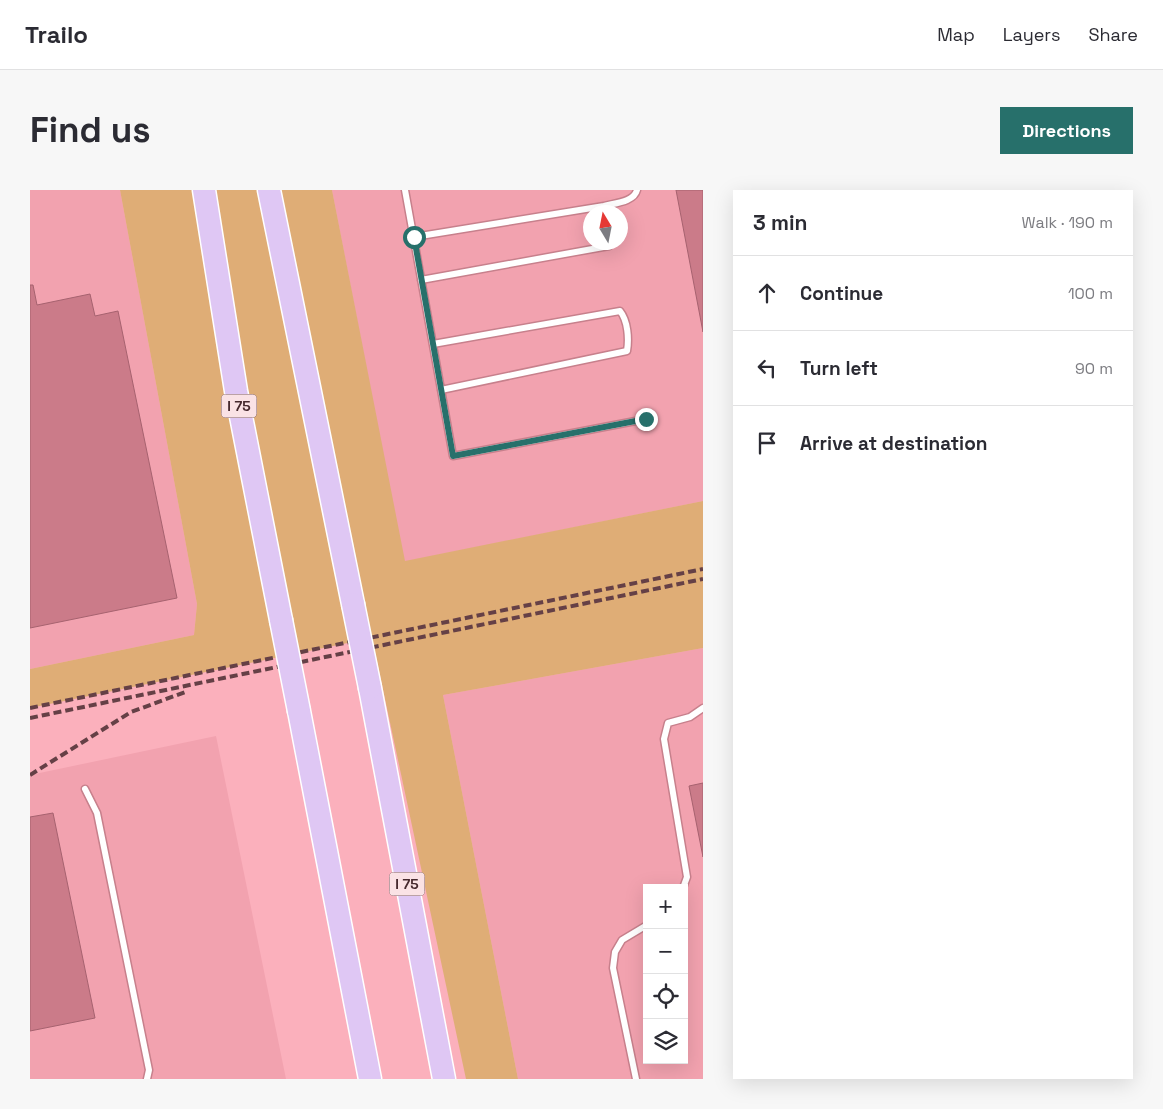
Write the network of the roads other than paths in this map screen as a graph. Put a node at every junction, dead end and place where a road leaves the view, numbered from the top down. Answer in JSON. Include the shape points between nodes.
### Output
{"nodes":[{"id":1,"x":204,"y":190,"type":"edge"},
{"id":2,"x":270,"y":190,"type":"edge"},
{"id":3,"x":405,"y":190,"type":"edge"},
{"id":4,"x":637,"y":190,"type":"edge"},
{"id":5,"x":615,"y":205,"type":"edge"},
{"id":6,"x":583,"y":212,"type":"edge"},
{"id":7,"x":414,"y":237,"type":"junction"},
{"id":8,"x":587,"y":250,"type":"edge"},
{"id":9,"x":422,"y":280,"type":"junction"},
{"id":10,"x":433,"y":344,"type":"junction"},
{"id":11,"x":442,"y":390,"type":"junction"},
{"id":12,"x":646,"y":419,"type":"dead end"},
{"id":13,"x":703,"y":708,"type":"edge"},
{"id":14,"x":85,"y":789,"type":"dead end"},
{"id":15,"x":684,"y":884,"type":"edge"},
{"id":16,"x":643,"y":927,"type":"edge"},
{"id":17,"x":369,"y":1076,"type":"edge"},
{"id":18,"x":148,"y":1079,"type":"edge"},
{"id":19,"x":444,"y":1079,"type":"edge"},
{"id":20,"x":636,"y":1079,"type":"edge"}],
"edges":[{"from":1,"to":17,"type":"highway","number":"I 75","bridge":true,"via":[[236,391]]},
{"from":2,"to":19,"type":"highway","number":"I 75","bridge":true},
{"from":3,"to":7,"type":"lane"},
{"from":4,"to":5,"type":"lane","via":[[634,196]]},
{"from":6,"to":7,"type":"lane"},
{"from":7,"to":9,"type":"lane"},
{"from":8,"to":9,"type":"lane"},
{"from":9,"to":10,"type":"lane"},
{"from":10,"to":11,"type":"lane"},
{"from":10,"to":11,"type":"lane","via":[[620,311],[624,316],[627,351]]},
{"from":11,"to":12,"type":"lane","via":[[453,456]]},
{"from":13,"to":15,"type":"lane","via":[[690,717],[668,723],[664,739],[687,877]]},
{"from":14,"to":18,"type":"lane","via":[[98,813],[149,1070]]},
{"from":16,"to":20,"type":"lane","via":[[622,940],[615,952],[613,968]]}]}
